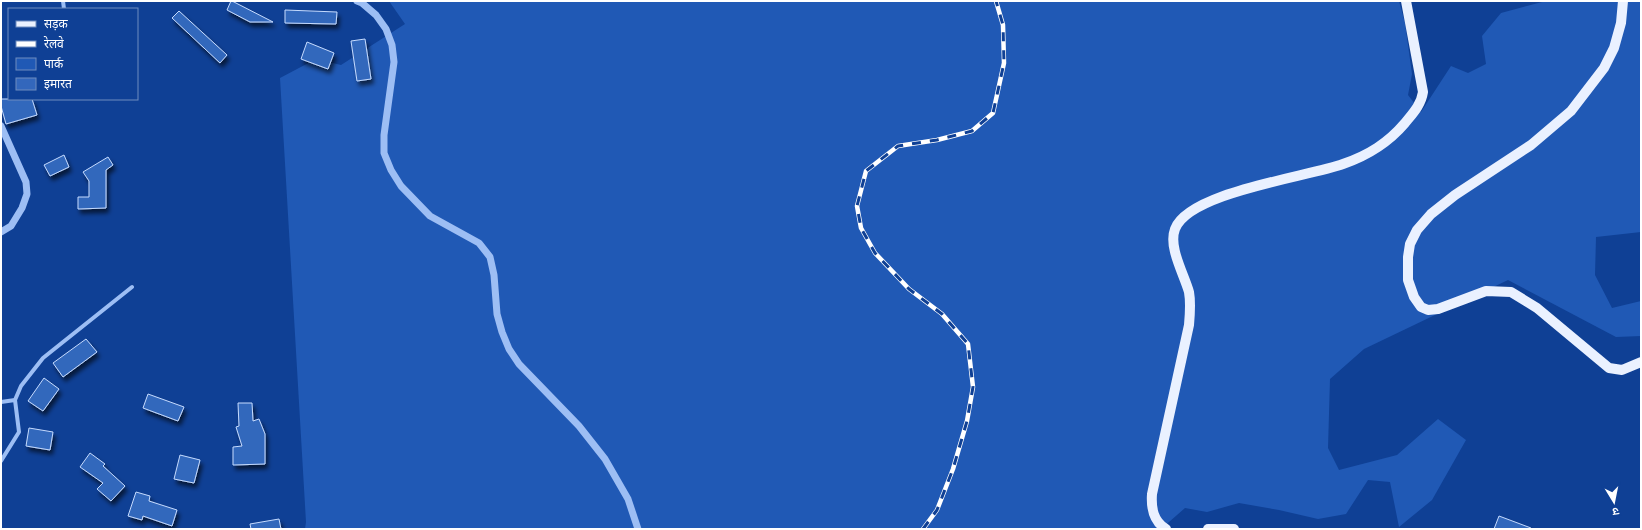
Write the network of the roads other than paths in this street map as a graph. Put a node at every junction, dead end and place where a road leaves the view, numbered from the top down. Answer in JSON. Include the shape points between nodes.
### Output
{"nodes":[{"id":1,"x":357,"y":1,"type":"edge"},
{"id":2,"x":1406,"y":1,"type":"edge"},
{"id":3,"x":1623,"y":1,"type":"edge"},
{"id":4,"x":1,"y":126,"type":"edge"},
{"id":5,"x":1,"y":232,"type":"edge"},
{"id":6,"x":132,"y":287,"type":"dead end"},
{"id":7,"x":1641,"y":362,"type":"edge"},
{"id":8,"x":15,"y":400,"type":"junction"},
{"id":9,"x":1,"y":402,"type":"edge"},
{"id":10,"x":1,"y":461,"type":"edge"},
{"id":11,"x":638,"y":529,"type":"edge"},
{"id":12,"x":1166,"y":529,"type":"edge"},
{"id":13,"x":1208,"y":529,"type":"edge"},
{"id":14,"x":1234,"y":529,"type":"edge"}],
"edges":[{"from":1,"to":11,"type":"street","via":[[376,15],[392,45],[394,62],[384,136],[384,153],[391,170],[401,186],[430,216],[480,243],[490,257],[497,314],[509,349],[519,364],[579,426],[605,459],[628,499]]},
{"from":2,"to":12,"type":"main road","via":[[1423,92],[1419,106],[1388,142],[1342,164],[1230,194],[1183,216],[1175,227],[1172,242],[1189,293],[1191,310],[1152,494],[1151,504],[1155,520]]},
{"from":3,"to":7,"type":"main road","via":[[1621,23],[1614,48],[1604,68],[1571,112],[1531,145],[1455,195],[1416,230],[1410,244],[1408,280],[1414,297],[1421,307],[1428,310],[1486,291],[1511,292],[1537,308],[1609,368],[1622,370]]},
{"from":4,"to":5,"type":"street","via":[[26,182],[27,194],[11,226]]},
{"from":6,"to":8,"type":"street","via":[[43,358],[21,386]]},
{"from":8,"to":9,"type":"street"},
{"from":8,"to":10,"type":"street","via":[[19,432]]},
{"from":13,"to":14,"type":"main road"}]}
